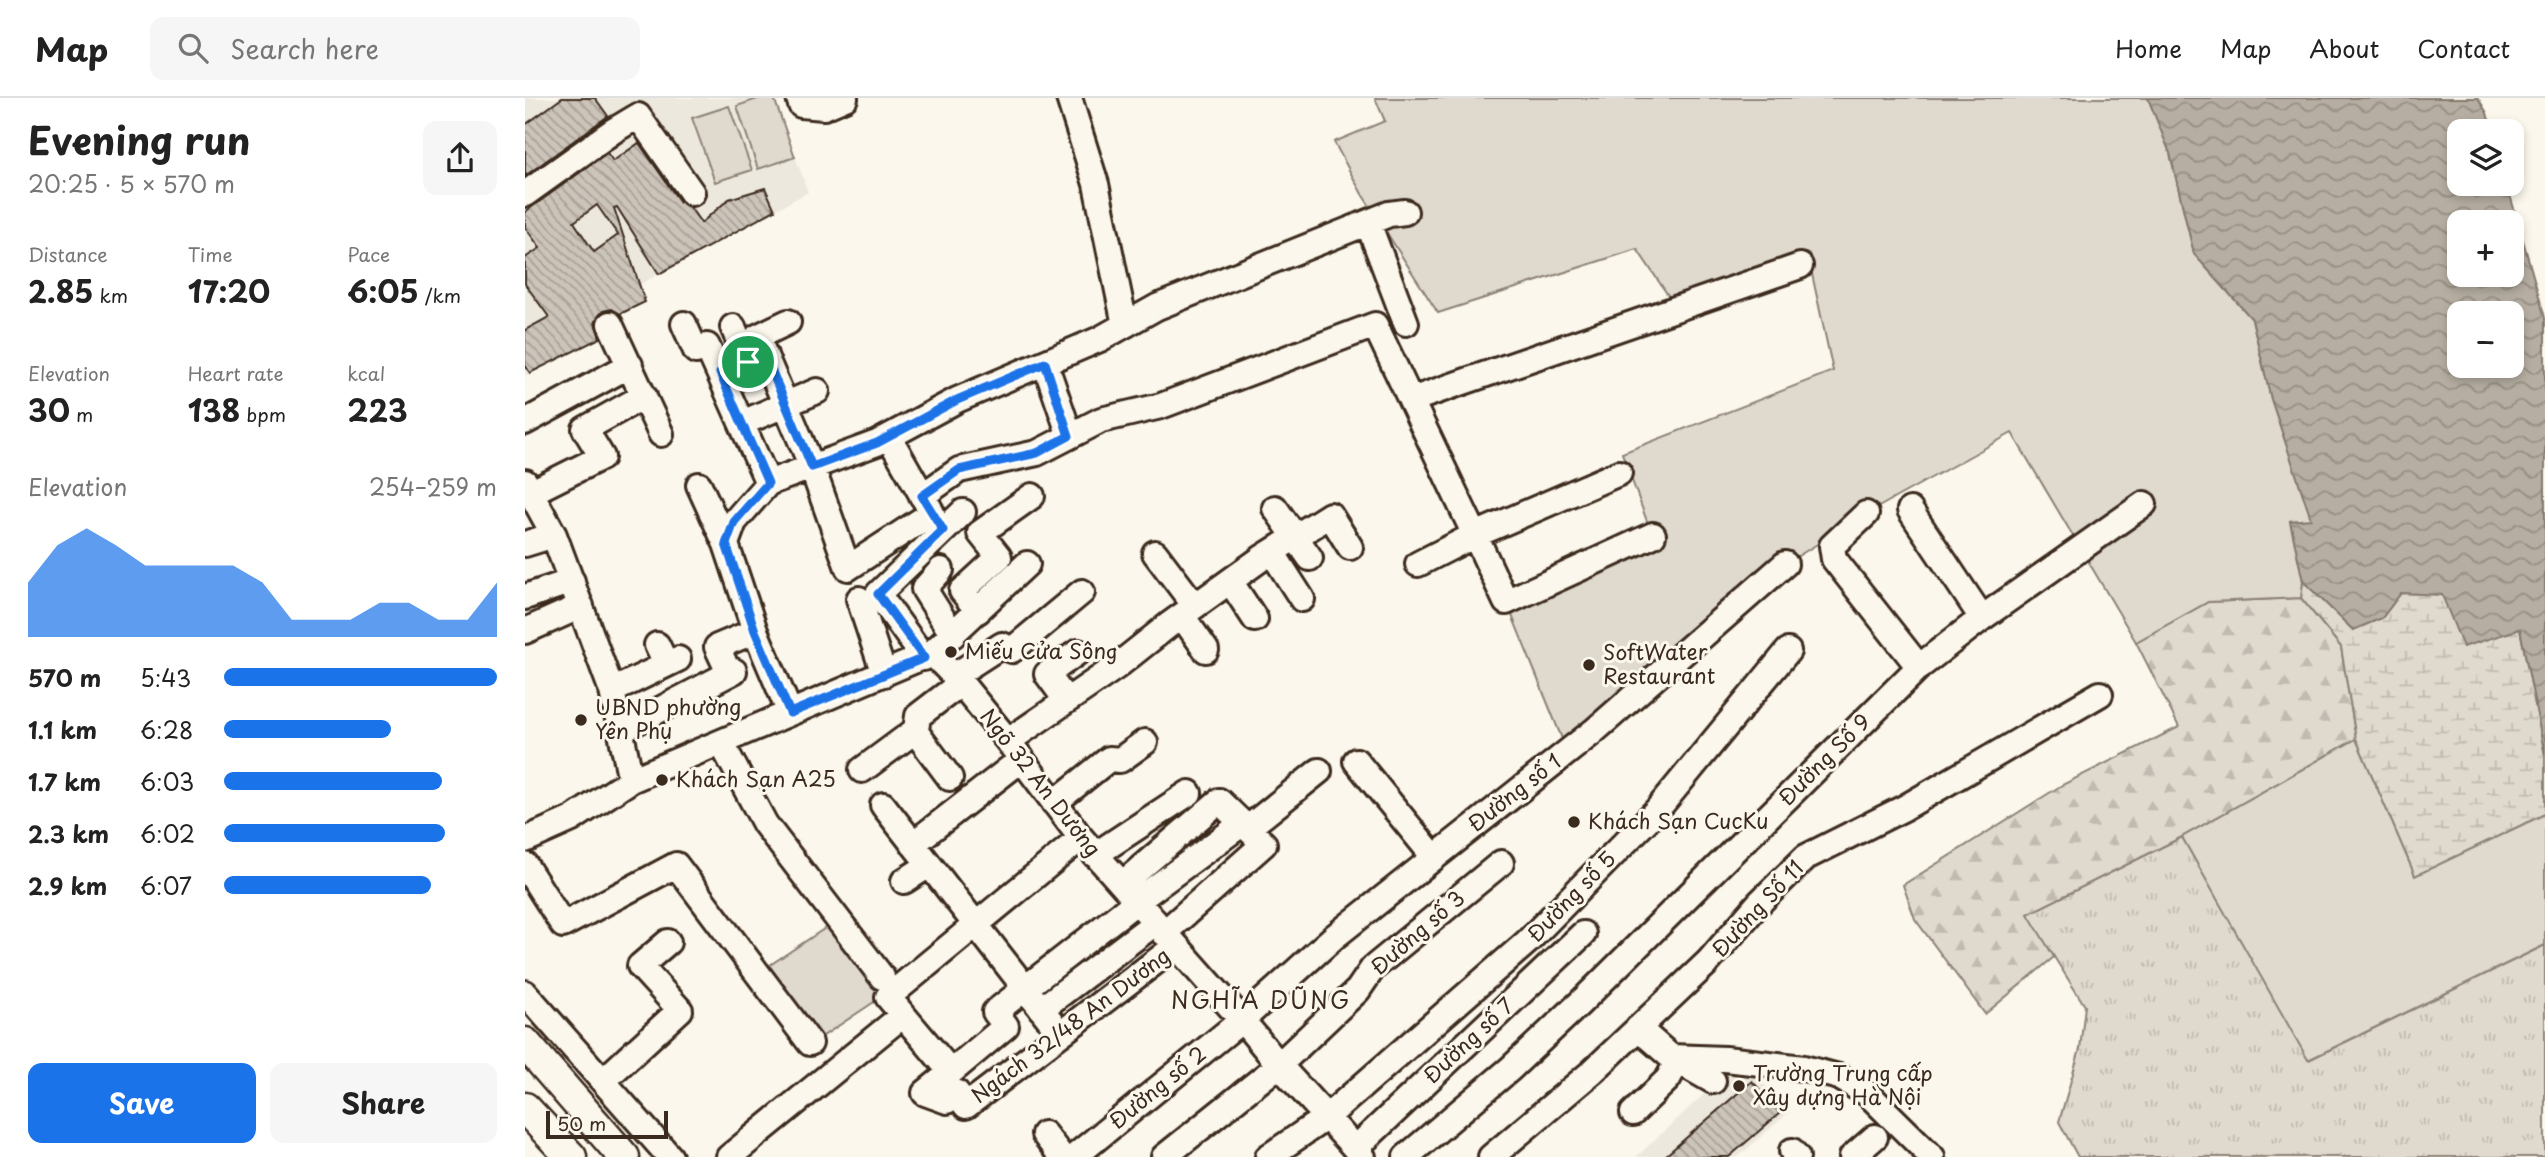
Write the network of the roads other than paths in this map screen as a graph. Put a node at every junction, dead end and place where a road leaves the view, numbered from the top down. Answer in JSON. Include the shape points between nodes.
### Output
{"nodes":[{"id":1,"x":799,"y":98,"type":"edge"},
{"id":2,"x":845,"y":98,"type":"edge"},
{"id":3,"x":1069,"y":98,"type":"edge"},
{"id":4,"x":692,"y":193,"type":"dead end"},
{"id":5,"x":525,"y":194,"type":"edge"},
{"id":6,"x":1405,"y":212,"type":"dead end"},
{"id":7,"x":1368,"y":223,"type":"junction"},
{"id":8,"x":1800,"y":266,"type":"dead end"},
{"id":9,"x":788,"y":322,"type":"dead end"},
{"id":10,"x":1406,"y":323,"type":"dead end"},
{"id":11,"x":610,"y":324,"type":"dead end"},
{"id":12,"x":684,"y":324,"type":"dead end"},
{"id":13,"x":1125,"y":325,"type":"junction"},
{"id":14,"x":733,"y":327,"type":"dead end"},
{"id":15,"x":757,"y":359,"type":"junction"},
{"id":16,"x":1045,"y":363,"type":"junction"},
{"id":17,"x":629,"y":365,"type":"junction"},
{"id":18,"x":720,"y":373,"type":"junction"},
{"id":19,"x":817,"y":391,"type":"dead end"},
{"id":20,"x":644,"y":396,"type":"junction"},
{"id":21,"x":1411,"y":400,"type":"junction"},
{"id":22,"x":785,"y":404,"type":"junction"},
{"id":23,"x":525,"y":422,"type":"edge"},
{"id":24,"x":742,"y":423,"type":"junction"},
{"id":25,"x":661,"y":433,"type":"dead end"},
{"id":26,"x":1069,"y":436,"type":"junction"},
{"id":27,"x":889,"y":437,"type":"junction"},
{"id":28,"x":812,"y":467,"type":"junction"},
{"id":29,"x":1619,"y":473,"type":"dead end"},
{"id":30,"x":768,"y":483,"type":"junction"},
{"id":31,"x":699,"y":485,"type":"dead end"},
{"id":32,"x":527,"y":488,"type":"edge"},
{"id":33,"x":1032,"y":496,"type":"dead end"},
{"id":34,"x":2144,"y":504,"type":"dead end"},
{"id":35,"x":1275,"y":508,"type":"dead end"},
{"id":36,"x":1910,"y":510,"type":"dead end"},
{"id":37,"x":932,"y":513,"type":"junction"},
{"id":38,"x":963,"y":513,"type":"dead end"},
{"id":39,"x":1866,"y":514,"type":"dead end"},
{"id":40,"x":554,"y":535,"type":"junction"},
{"id":41,"x":1475,"y":535,"type":"junction"},
{"id":42,"x":1653,"y":535,"type":"dead end"},
{"id":43,"x":1296,"y":537,"type":"junction"},
{"id":44,"x":525,"y":544,"type":"edge"},
{"id":45,"x":726,"y":544,"type":"junction"},
{"id":46,"x":1350,"y":547,"type":"dead end"},
{"id":47,"x":1272,"y":552,"type":"junction"},
{"id":48,"x":1155,"y":554,"type":"dead end"},
{"id":49,"x":1310,"y":558,"type":"dead end"},
{"id":50,"x":1027,"y":564,"type":"dead end"},
{"id":51,"x":1418,"y":564,"type":"dead end"},
{"id":52,"x":1785,"y":564,"type":"dead end"},
{"id":53,"x":941,"y":570,"type":"dead end"},
{"id":54,"x":572,"y":581,"type":"junction"},
{"id":55,"x":1230,"y":581,"type":"junction"},
{"id":56,"x":1082,"y":592,"type":"dead end"},
{"id":57,"x":525,"y":597,"type":"edge"},
{"id":58,"x":1302,"y":598,"type":"dead end"},
{"id":59,"x":859,"y":599,"type":"dead end"},
{"id":60,"x":581,"y":606,"type":"junction"},
{"id":61,"x":978,"y":611,"type":"junction"},
{"id":62,"x":1188,"y":611,"type":"junction"},
{"id":63,"x":1982,"y":618,"type":"junction"},
{"id":64,"x":1255,"y":619,"type":"dead end"},
{"id":65,"x":525,"y":631,"type":"edge"},
{"id":66,"x":755,"y":631,"type":"junction"},
{"id":67,"x":953,"y":635,"type":"junction"},
{"id":68,"x":1206,"y":650,"type":"dead end"},
{"id":69,"x":1788,"y":651,"type":"dead end"},
{"id":70,"x":1078,"y":652,"type":"dead end"},
{"id":71,"x":667,"y":656,"type":"dead end"},
{"id":72,"x":928,"y":656,"type":"junction"},
{"id":73,"x":1919,"y":667,"type":"junction"},
{"id":74,"x":884,"y":674,"type":"junction"},
{"id":75,"x":958,"y":679,"type":"junction"},
{"id":76,"x":612,"y":691,"type":"junction"},
{"id":77,"x":2100,"y":694,"type":"dead end"},
{"id":78,"x":1066,"y":700,"type":"junction"},
{"id":79,"x":790,"y":713,"type":"junction"},
{"id":80,"x":621,"y":730,"type":"junction"},
{"id":81,"x":915,"y":731,"type":"junction"},
{"id":82,"x":1145,"y":742,"type":"dead end"},
{"id":83,"x":722,"y":744,"type":"junction"},
{"id":84,"x":1015,"y":750,"type":"junction"},
{"id":85,"x":1356,"y":761,"type":"dead end"},
{"id":86,"x":862,"y":769,"type":"dead end"},
{"id":87,"x":1319,"y":771,"type":"dead end"},
{"id":88,"x":950,"y":778,"type":"dead end"},
{"id":89,"x":631,"y":780,"type":"junction"},
{"id":90,"x":1189,"y":793,"type":"dead end"},
{"id":91,"x":1054,"y":803,"type":"junction"},
{"id":92,"x":883,"y":805,"type":"dead end"},
{"id":93,"x":572,"y":820,"type":"junction"},
{"id":94,"x":1246,"y":825,"type":"junction"},
{"id":95,"x":525,"y":840,"type":"edge"},
{"id":96,"x":913,"y":844,"type":"junction"},
{"id":97,"x":1088,"y":847,"type":"junction"},
{"id":98,"x":1434,"y":857,"type":"junction"},
{"id":99,"x":525,"y":863,"type":"edge"},
{"id":100,"x":1501,"y":863,"type":"dead end"},
{"id":101,"x":929,"y":865,"type":"junction"},
{"id":102,"x":904,"y":881,"type":"dead end"},
{"id":103,"x":1129,"y":893,"type":"junction"},
{"id":104,"x":975,"y":925,"type":"junction"},
{"id":105,"x":1165,"y":934,"type":"junction"},
{"id":106,"x":1583,"y":934,"type":"dead end"},
{"id":107,"x":668,"y":942,"type":"dead end"},
{"id":108,"x":882,"y":977,"type":"dead end"},
{"id":109,"x":1025,"y":989,"type":"junction"},
{"id":110,"x":525,"y":993,"type":"edge"},
{"id":111,"x":1041,"y":1009,"type":"junction"},
{"id":112,"x":903,"y":1015,"type":"junction"},
{"id":113,"x":1242,"y":1020,"type":"junction"},
{"id":114,"x":1639,"y":1028,"type":"junction"},
{"id":115,"x":1060,"y":1033,"type":"junction"},
{"id":116,"x":810,"y":1043,"type":"dead end"},
{"id":117,"x":527,"y":1047,"type":"edge"},
{"id":118,"x":1674,"y":1059,"type":"junction"},
{"id":119,"x":1279,"y":1065,"type":"junction"},
{"id":120,"x":951,"y":1072,"type":"junction"},
{"id":121,"x":603,"y":1081,"type":"junction"},
{"id":122,"x":1713,"y":1081,"type":"dead end"},
{"id":123,"x":525,"y":1108,"type":"edge"},
{"id":124,"x":1633,"y":1113,"type":"dead end"},
{"id":125,"x":1328,"y":1116,"type":"junction"},
{"id":126,"x":1044,"y":1134,"type":"dead end"},
{"id":127,"x":1875,"y":1137,"type":"dead end"},
{"id":128,"x":1360,"y":1153,"type":"edge"},
{"id":129,"x":1278,"y":1154,"type":"edge"},
{"id":130,"x":571,"y":1157,"type":"edge"},
{"id":131,"x":624,"y":1157,"type":"edge"},
{"id":132,"x":670,"y":1157,"type":"edge"},
{"id":133,"x":729,"y":1157,"type":"edge"},
{"id":134,"x":1062,"y":1157,"type":"edge"},
{"id":135,"x":1074,"y":1157,"type":"edge"},
{"id":136,"x":1164,"y":1157,"type":"edge"},
{"id":137,"x":1406,"y":1157,"type":"edge"},
{"id":138,"x":1491,"y":1157,"type":"edge"},
{"id":139,"x":1852,"y":1157,"type":"edge"},
{"id":140,"x":1932,"y":1157,"type":"edge"}],
"edges":[{"from":1,"to":2,"type":"street","via":[[801,105],[824,107]]},
{"from":3,"to":13,"type":"street","via":[[1096,184]]},
{"from":4,"to":5,"type":"street","via":[[638,116]]},
{"from":6,"to":7,"type":"street"},
{"from":7,"to":10,"type":"street"},
{"from":7,"to":13,"type":"street","via":[[1157,307]]},
{"from":8,"to":21,"type":"street"},
{"from":9,"to":15,"type":"street","via":[[757,337]]},
{"from":11,"to":17,"type":"street"},
{"from":12,"to":18,"type":"street","via":[[696,351],[707,346]]},
{"from":13,"to":16,"type":"street"},
{"from":14,"to":15,"type":"street"},
{"from":15,"to":18,"type":"street"},
{"from":15,"to":22,"type":"street"},
{"from":16,"to":26,"type":"street"},
{"from":16,"to":27,"type":"street","via":[[957,400]]},
{"from":17,"to":20,"type":"street"},
{"from":17,"to":23,"type":"street"},
{"from":18,"to":24,"type":"street"},
{"from":19,"to":22,"type":"street"},
{"from":20,"to":25,"type":"street"},
{"from":20,"to":32,"type":"street","via":[[585,429],[602,457]]},
{"from":21,"to":26,"type":"street","via":[[1375,325],[1161,406],[1101,420]]},
{"from":21,"to":41,"type":"street"},
{"from":22,"to":24,"type":"street"},
{"from":22,"to":28,"type":"street"},
{"from":24,"to":30,"type":"street"},
{"from":26,"to":37,"type":"street","via":[[1037,453],[959,470]]},
{"from":27,"to":28,"type":"street"},
{"from":27,"to":37,"type":"street"},
{"from":28,"to":30,"type":"street"},
{"from":28,"to":37,"type":"street","via":[[848,568]]},
{"from":29,"to":41,"type":"street"},
{"from":30,"to":45,"type":"street","via":[[734,522]]},
{"from":31,"to":45,"type":"street"},
{"from":32,"to":40,"type":"street"},
{"from":33,"to":61,"type":"street","via":[[980,533],[999,557],[962,592]]},
{"from":34,"to":63,"type":"street","name":"Đường Số 9"},
{"from":35,"to":43,"type":"street"},
{"from":36,"to":63,"type":"street"},
{"from":37,"to":38,"type":"street"},
{"from":37,"to":72,"type":"street","name":"Ngõ 32 An Dương","via":[[878,594]]},
{"from":39,"to":73,"type":"street","via":[[1832,546],[1831,553]]},
{"from":40,"to":44,"type":"street"},
{"from":40,"to":54,"type":"street"},
{"from":41,"to":42,"type":"street","via":[[1506,601]]},
{"from":41,"to":51,"type":"street"},
{"from":43,"to":46,"type":"street","via":[[1330,515]]},
{"from":43,"to":47,"type":"street"},
{"from":43,"to":49,"type":"street"},
{"from":45,"to":66,"type":"street"},
{"from":47,"to":55,"type":"street"},
{"from":47,"to":58,"type":"street"},
{"from":48,"to":62,"type":"street"},
{"from":50,"to":61,"type":"street"},
{"from":52,"to":98,"type":"street","name":"Đường số 1","via":[[1594,731]]},
{"from":53,"to":67,"type":"street","via":[[924,589]]},
{"from":54,"to":57,"type":"street"},
{"from":54,"to":60,"type":"street"},
{"from":55,"to":62,"type":"street"},
{"from":55,"to":64,"type":"street"},
{"from":56,"to":75,"type":"street","via":[[1011,650],[1002,645]]},
{"from":59,"to":74,"type":"street"},
{"from":60,"to":65,"type":"street"},
{"from":60,"to":76,"type":"street"},
{"from":61,"to":67,"type":"street"},
{"from":62,"to":68,"type":"street"},
{"from":62,"to":78,"type":"street"},
{"from":63,"to":73,"type":"street","name":"Đường Số 9"},
{"from":66,"to":79,"type":"street"},
{"from":66,"to":80,"type":"street","via":[[717,647],[729,666]]},
{"from":67,"to":72,"type":"street"},
{"from":69,"to":125,"type":"street","name":"Đường số 5","via":[[1657,810],[1527,942]]},
{"from":70,"to":78,"type":"street","via":[[1047,674]]},
{"from":71,"to":76,"type":"street"},
{"from":72,"to":74,"type":"street"},
{"from":72,"to":75,"type":"street","name":"Ngõ 32 An Dương"},
{"from":73,"to":137,"type":"street","name":"Đường Số 9","via":[[1579,1004]]},
{"from":74,"to":79,"type":"street"},
{"from":75,"to":81,"type":"street","via":[[918,716]]},
{"from":75,"to":84,"type":"street","name":"Ngõ 32 An Dương"},
{"from":76,"to":80,"type":"street"},
{"from":77,"to":114,"type":"street","name":"Đường Số 11","via":[[1904,808],[1806,858],[1759,902],[1709,962]]},
{"from":78,"to":84,"type":"street","via":[[1045,715]]},
{"from":79,"to":83,"type":"street"},
{"from":80,"to":89,"type":"street"},
{"from":81,"to":86,"type":"street"},
{"from":81,"to":88,"type":"street"},
{"from":82,"to":91,"type":"street","via":[[1120,760],[1109,759]]},
{"from":83,"to":89,"type":"street"},
{"from":83,"to":108,"type":"street","via":[[765,824]]},
{"from":84,"to":91,"type":"street","name":"Ngõ 32 An Dương"},
{"from":84,"to":96,"type":"street"},
{"from":85,"to":98,"type":"street"},
{"from":87,"to":94,"type":"street"},
{"from":89,"to":93,"type":"street"},
{"from":90,"to":97,"type":"street"},
{"from":91,"to":97,"type":"street","name":"Ngõ 32 An Dương"},
{"from":92,"to":96,"type":"street"},
{"from":93,"to":95,"type":"street"},
{"from":93,"to":99,"type":"street"},
{"from":94,"to":103,"type":"street","via":[[1219,801]]},
{"from":94,"to":105,"type":"street","via":[[1264,844]]},
{"from":96,"to":101,"type":"street"},
{"from":97,"to":103,"type":"street","name":"Ngõ 32 An Dương"},
{"from":97,"to":104,"type":"street"},
{"from":98,"to":113,"type":"street","name":"Đường số 1","via":[[1334,937]]},
{"from":99,"to":116,"type":"street","via":[[563,925],[676,865]]},
{"from":100,"to":119,"type":"street","name":"Đường số 3","via":[[1373,968],[1358,990]]},
{"from":101,"to":102,"type":"street"},
{"from":101,"to":104,"type":"street"},
{"from":103,"to":105,"type":"street","name":"Ngõ 32 An Dương"},
{"from":103,"to":109,"type":"street"},
{"from":104,"to":109,"type":"street"},
{"from":104,"to":112,"type":"street","via":[[888,997]]},
{"from":105,"to":111,"type":"street"},
{"from":105,"to":113,"type":"street","name":"Ngõ 32 An Dương"},
{"from":105,"to":115,"type":"street","name":"Ngách 32/48 An Dương"},
{"from":106,"to":128,"type":"street","name":"Đường số 7"},
{"from":107,"to":121,"type":"street","via":[[640,966],[680,1010]]},
{"from":109,"to":111,"type":"street"},
{"from":109,"to":120,"type":"street","via":[[995,1012],[1006,1026]]},
{"from":110,"to":121,"type":"street"},
{"from":111,"to":115,"type":"street"},
{"from":112,"to":120,"type":"street"},
{"from":112,"to":133,"type":"street"},
{"from":113,"to":119,"type":"street","name":"Ngõ 32 An Dương"},
{"from":113,"to":135,"type":"street","name":"Đường số 2"},
{"from":114,"to":118,"type":"street"},
{"from":114,"to":138,"type":"street","name":"Đường Số 11"},
{"from":115,"to":120,"type":"street","name":"Ngách 32/48 An Dương","via":[[966,1106],[957,1093],[947,1101],[925,1093]]},
{"from":117,"to":131,"type":"main road"},
{"from":118,"to":122,"type":"street"},
{"from":118,"to":124,"type":"street","via":[[1668,1079]]},
{"from":118,"to":140,"type":"street","via":[[1725,1059],[1839,1077],[1868,1094]]},
{"from":119,"to":125,"type":"street","name":"Ngõ 32 An Dương"},
{"from":119,"to":136,"type":"street","name":"Đường số 3"},
{"from":121,"to":132,"type":"street"},
{"from":123,"to":130,"type":"main road"},
{"from":125,"to":128,"type":"street","name":"Ngõ 32 An Dương"},
{"from":125,"to":129,"type":"street","name":"Đường số 5"},
{"from":126,"to":134,"type":"street"},
{"from":127,"to":139,"type":"street"}]}
